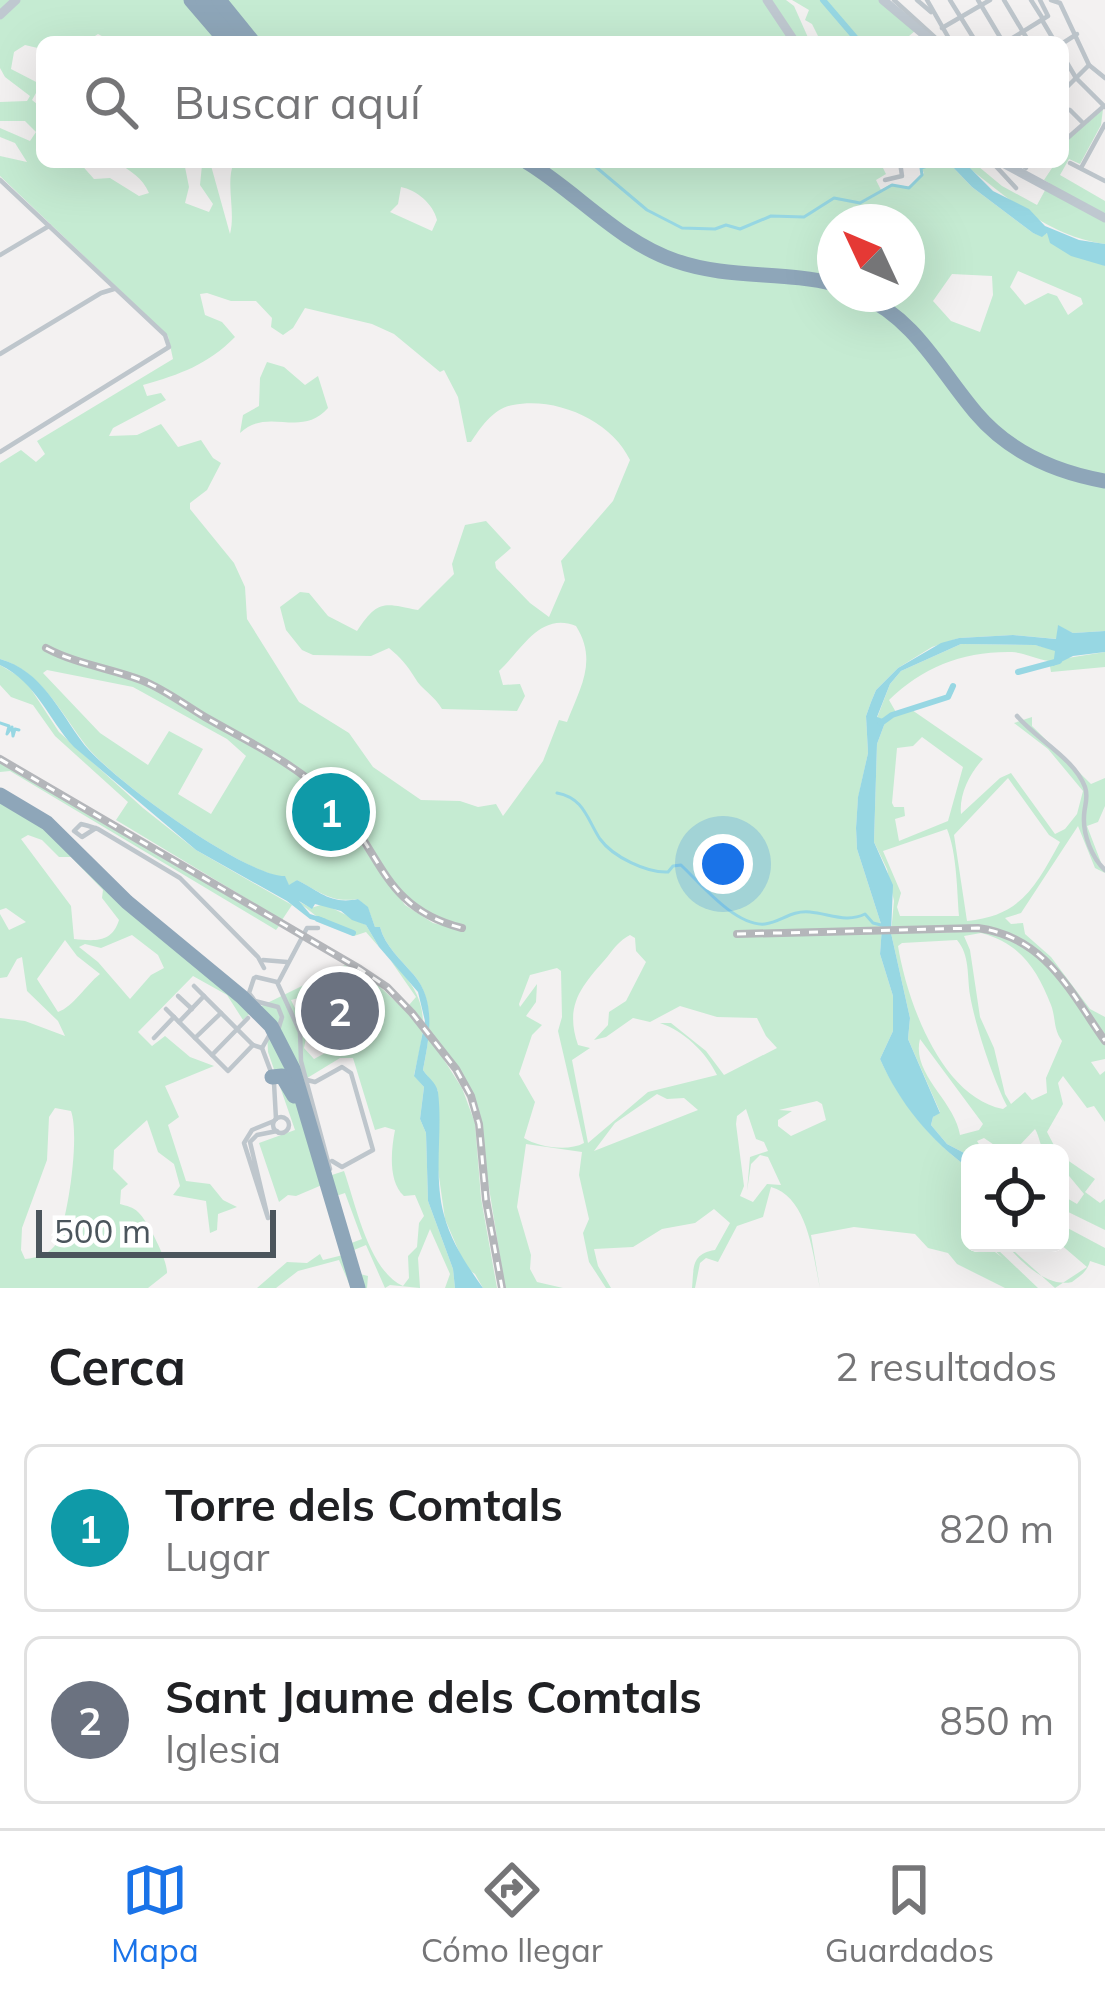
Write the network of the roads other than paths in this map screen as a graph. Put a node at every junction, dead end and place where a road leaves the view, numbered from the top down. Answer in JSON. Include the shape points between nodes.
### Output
{"nodes":[{"id":1,"x":16,"y":0,"type":"edge"},
{"id":2,"x":197,"y":0,"type":"edge"},
{"id":3,"x":219,"y":0,"type":"edge"},
{"id":4,"x":767,"y":0,"type":"edge"},
{"id":5,"x":883,"y":0,"type":"edge"},
{"id":6,"x":894,"y":0,"type":"edge"},
{"id":7,"x":917,"y":0,"type":"edge"},
{"id":8,"x":927,"y":0,"type":"edge"},
{"id":9,"x":950,"y":0,"type":"edge"},
{"id":10,"x":990,"y":0,"type":"edge"},
{"id":11,"x":1004,"y":0,"type":"edge"},
{"id":12,"x":1031,"y":0,"type":"edge"},
{"id":13,"x":1040,"y":0,"type":"edge"},
{"id":14,"x":1052,"y":0,"type":"edge"},
{"id":15,"x":980,"y":2,"type":"edge"},
{"id":16,"x":1061,"y":2,"type":"edge"},
{"id":17,"x":0,"y":15,"type":"edge"},
{"id":18,"x":961,"y":17,"type":"junction"},
{"id":19,"x":936,"y":18,"type":"junction"},
{"id":20,"x":1044,"y":18,"type":"junction"},
{"id":21,"x":943,"y":28,"type":"junction"},
{"id":22,"x":1023,"y":32,"type":"junction"},
{"id":23,"x":1077,"y":34,"type":"junction"},
{"id":24,"x":229,"y":36,"type":"edge"},
{"id":25,"x":249,"y":36,"type":"edge"},
{"id":26,"x":791,"y":36,"type":"edge"},
{"id":27,"x":932,"y":36,"type":"edge"},
{"id":28,"x":933,"y":36,"type":"edge"},
{"id":29,"x":937,"y":36,"type":"edge"},
{"id":30,"x":948,"y":36,"type":"edge"},
{"id":31,"x":972,"y":36,"type":"edge"},
{"id":32,"x":1000,"y":36,"type":"edge"},
{"id":33,"x":1015,"y":36,"type":"edge"},
{"id":34,"x":1025,"y":36,"type":"edge"},
{"id":35,"x":1055,"y":36,"type":"edge"},
{"id":36,"x":1069,"y":38,"type":"edge"},
{"id":37,"x":1089,"y":65,"type":"junction"},
{"id":38,"x":1069,"y":66,"type":"edge"},
{"id":39,"x":1105,"y":77,"type":"edge"},
{"id":40,"x":1076,"y":78,"type":"junction"},
{"id":41,"x":1069,"y":85,"type":"edge"},
{"id":42,"x":1105,"y":106,"type":"edge"},
{"id":43,"x":1069,"y":110,"type":"edge"},
{"id":44,"x":1083,"y":124,"type":"junction"},
{"id":45,"x":1105,"y":124,"type":"edge"},
{"id":46,"x":1069,"y":137,"type":"edge"},
{"id":47,"x":1095,"y":142,"type":"junction"},
{"id":48,"x":1105,"y":148,"type":"edge"},
{"id":49,"x":1070,"y":163,"type":"dead end"},
{"id":50,"x":535,"y":168,"type":"edge"},
{"id":51,"x":546,"y":168,"type":"edge"},
{"id":52,"x":901,"y":168,"type":"edge"},
{"id":53,"x":1001,"y":168,"type":"edge"},
{"id":54,"x":1009,"y":168,"type":"edge"},
{"id":55,"x":1081,"y":168,"type":"junction"},
{"id":56,"x":0,"y":180,"type":"edge"},
{"id":57,"x":885,"y":180,"type":"dead end"},
{"id":58,"x":1105,"y":181,"type":"edge"},
{"id":59,"x":1016,"y":188,"type":"dead end"},
{"id":60,"x":1105,"y":218,"type":"edge"},
{"id":61,"x":49,"y":226,"type":"junction"},
{"id":62,"x":0,"y":255,"type":"edge"},
{"id":63,"x":817,"y":277,"type":"edge"},
{"id":64,"x":102,"y":278,"type":"junction"},
{"id":65,"x":817,"y":279,"type":"edge"},
{"id":66,"x":114,"y":289,"type":"junction"},
{"id":67,"x":101,"y":293,"type":"junction"},
{"id":68,"x":891,"y":312,"type":"edge"},
{"id":69,"x":901,"y":312,"type":"edge"},
{"id":70,"x":0,"y":354,"type":"edge"},
{"id":71,"x":0,"y":452,"type":"edge"},
{"id":72,"x":1105,"y":478,"type":"edge"},
{"id":73,"x":1017,"y":716,"type":"dead end"},
{"id":74,"x":0,"y":796,"type":"edge"},
{"id":75,"x":19,"y":804,"type":"junction"},
{"id":76,"x":85,"y":830,"type":"junction"},
{"id":77,"x":1105,"y":871,"type":"edge"},
{"id":78,"x":104,"y":880,"type":"junction"},
{"id":79,"x":318,"y":928,"type":"dead end"},
{"id":80,"x":290,"y":960,"type":"junction"},
{"id":81,"x":278,"y":963,"type":"junction"},
{"id":82,"x":265,"y":966,"type":"junction"},
{"id":83,"x":276,"y":976,"type":"junction"},
{"id":84,"x":256,"y":977,"type":"junction"},
{"id":85,"x":194,"y":986,"type":"dead end"},
{"id":86,"x":178,"y":996,"type":"dead end"},
{"id":87,"x":204,"y":996,"type":"junction"},
{"id":88,"x":166,"y":1009,"type":"dead end"},
{"id":89,"x":191,"y":1009,"type":"junction"},
{"id":90,"x":221,"y":1013,"type":"junction"},
{"id":91,"x":248,"y":1018,"type":"dead end"},
{"id":92,"x":176,"y":1020,"type":"junction"},
{"id":93,"x":237,"y":1029,"type":"junction"},
{"id":94,"x":270,"y":1036,"type":"junction"},
{"id":95,"x":154,"y":1038,"type":"dead end"},
{"id":96,"x":195,"y":1039,"type":"junction"},
{"id":97,"x":253,"y":1045,"type":"junction"},
{"id":98,"x":212,"y":1054,"type":"junction"},
{"id":99,"x":275,"y":1074,"type":"junction"},
{"id":100,"x":311,"y":1081,"type":"junction"},
{"id":101,"x":303,"y":1113,"type":"junction"},
{"id":102,"x":277,"y":1117,"type":"junction"},
{"id":103,"x":277,"y":1131,"type":"junction"},
{"id":104,"x":326,"y":1147,"type":"junction"},
{"id":105,"x":330,"y":1187,"type":"dead end"},
{"id":106,"x":357,"y":1288,"type":"edge"}],
"edges":[{"from":1,"to":17,"type":"street"},
{"from":2,"to":24,"type":"highway"},
{"from":3,"to":25,"type":"highway"},
{"from":4,"to":26,"type":"street"},
{"from":5,"to":27,"type":"street"},
{"from":6,"to":28,"type":"street"},
{"from":7,"to":19,"type":"street"},
{"from":8,"to":19,"type":"street"},
{"from":9,"to":18,"type":"street"},
{"from":10,"to":15,"type":"street"},
{"from":11,"to":22,"type":"street"},
{"from":12,"to":20,"type":"street"},
{"from":13,"to":20,"type":"street"},
{"from":14,"to":16,"type":"street"},
{"from":15,"to":18,"type":"street"},
{"from":15,"to":32,"type":"street"},
{"from":16,"to":23,"type":"street"},
{"from":18,"to":21,"type":"street"},
{"from":18,"to":31,"type":"street"},
{"from":19,"to":21,"type":"street"},
{"from":19,"to":29,"type":"street"},
{"from":20,"to":22,"type":"street"},
{"from":20,"to":35,"type":"street"},
{"from":21,"to":30,"type":"street"},
{"from":22,"to":33,"type":"street"},
{"from":22,"to":34,"type":"street"},
{"from":23,"to":36,"type":"street"},
{"from":23,"to":37,"type":"street"},
{"from":37,"to":39,"type":"street"},
{"from":37,"to":40,"type":"street"},
{"from":38,"to":40,"type":"street"},
{"from":40,"to":41,"type":"street"},
{"from":40,"to":42,"type":"street"},
{"from":42,"to":44,"type":"street"},
{"from":43,"to":44,"type":"street"},
{"from":44,"to":46,"type":"street"},
{"from":45,"to":47,"type":"street"},
{"from":47,"to":48,"type":"street"},
{"from":47,"to":55,"type":"street"},
{"from":49,"to":55,"type":"street"},
{"from":50,"to":65,"type":"highway","via":[[669,259]]},
{"from":51,"to":63,"type":"highway","via":[[631,232],[679,256]]},
{"from":52,"to":57,"type":"street","via":[[902,176]]},
{"from":53,"to":59,"type":"street"},
{"from":54,"to":60,"type":"street"},
{"from":55,"to":58,"type":"street"},
{"from":56,"to":61,"type":"street"},
{"from":61,"to":62,"type":"street"},
{"from":61,"to":64,"type":"street"},
{"from":64,"to":66,"type":"street"},
{"from":64,"to":67,"type":"street"},
{"from":66,"to":67,"type":"street"},
{"from":66,"to":71,"type":"street","via":[[169,347]]},
{"from":67,"to":70,"type":"street"},
{"from":68,"to":72,"type":"highway","via":[[1000,436],[1041,462]]},
{"from":69,"to":72,"type":"highway","via":[[999,428],[1048,460]]},
{"from":73,"to":77,"type":"street","via":[[1081,780],[1084,827]]},
{"from":74,"to":75,"type":"highway"},
{"from":74,"to":94,"type":"highway","via":[[33,815],[124,904],[240,999]]},
{"from":75,"to":76,"type":"highway","via":[[66,833]]},
{"from":75,"to":78,"type":"highway"},
{"from":76,"to":78,"type":"highway","via":[[85,855]]},
{"from":76,"to":82,"type":"street","via":[[180,878]]},
{"from":78,"to":106,"type":"highway","via":[[254,1007],[279,1038]]},
{"from":79,"to":80,"type":"street","via":[[305,931]]},
{"from":80,"to":81,"type":"street"},
{"from":80,"to":83,"type":"street"},
{"from":81,"to":82,"type":"street"},
{"from":81,"to":83,"type":"street"},
{"from":82,"to":83,"type":"street"},
{"from":82,"to":84,"type":"street"},
{"from":83,"to":84,"type":"street"},
{"from":83,"to":100,"type":"street"},
{"from":84,"to":94,"type":"street","via":[[249,993],[279,1009]]},
{"from":85,"to":87,"type":"street"},
{"from":86,"to":89,"type":"street"},
{"from":87,"to":89,"type":"street"},
{"from":87,"to":90,"type":"street"},
{"from":88,"to":92,"type":"street"},
{"from":89,"to":92,"type":"street"},
{"from":90,"to":93,"type":"street"},
{"from":90,"to":96,"type":"street"},
{"from":91,"to":93,"type":"street"},
{"from":92,"to":95,"type":"street"},
{"from":92,"to":96,"type":"street"},
{"from":93,"to":97,"type":"street"},
{"from":93,"to":98,"type":"street"},
{"from":94,"to":97,"type":"street"},
{"from":94,"to":99,"type":"highway","via":[[281,1060]]},
{"from":94,"to":101,"type":"highway","via":[[286,1058]]},
{"from":96,"to":98,"type":"street"},
{"from":97,"to":98,"type":"street","via":[[228,1071]]},
{"from":99,"to":101,"type":"highway"},
{"from":99,"to":102,"type":"street"},
{"from":100,"to":104,"type":"street"},
{"from":100,"to":104,"type":"street","via":[[349,1069],[373,1145],[340,1167]]},
{"from":101,"to":106,"type":"highway"},
{"from":102,"to":103,"type":"street"},
{"from":102,"to":103,"type":"street","via":[[289,1127]]},
{"from":102,"to":103,"type":"street","via":[[244,1143],[266,1218],[250,1142]]},
{"from":104,"to":105,"type":"street"}]}
